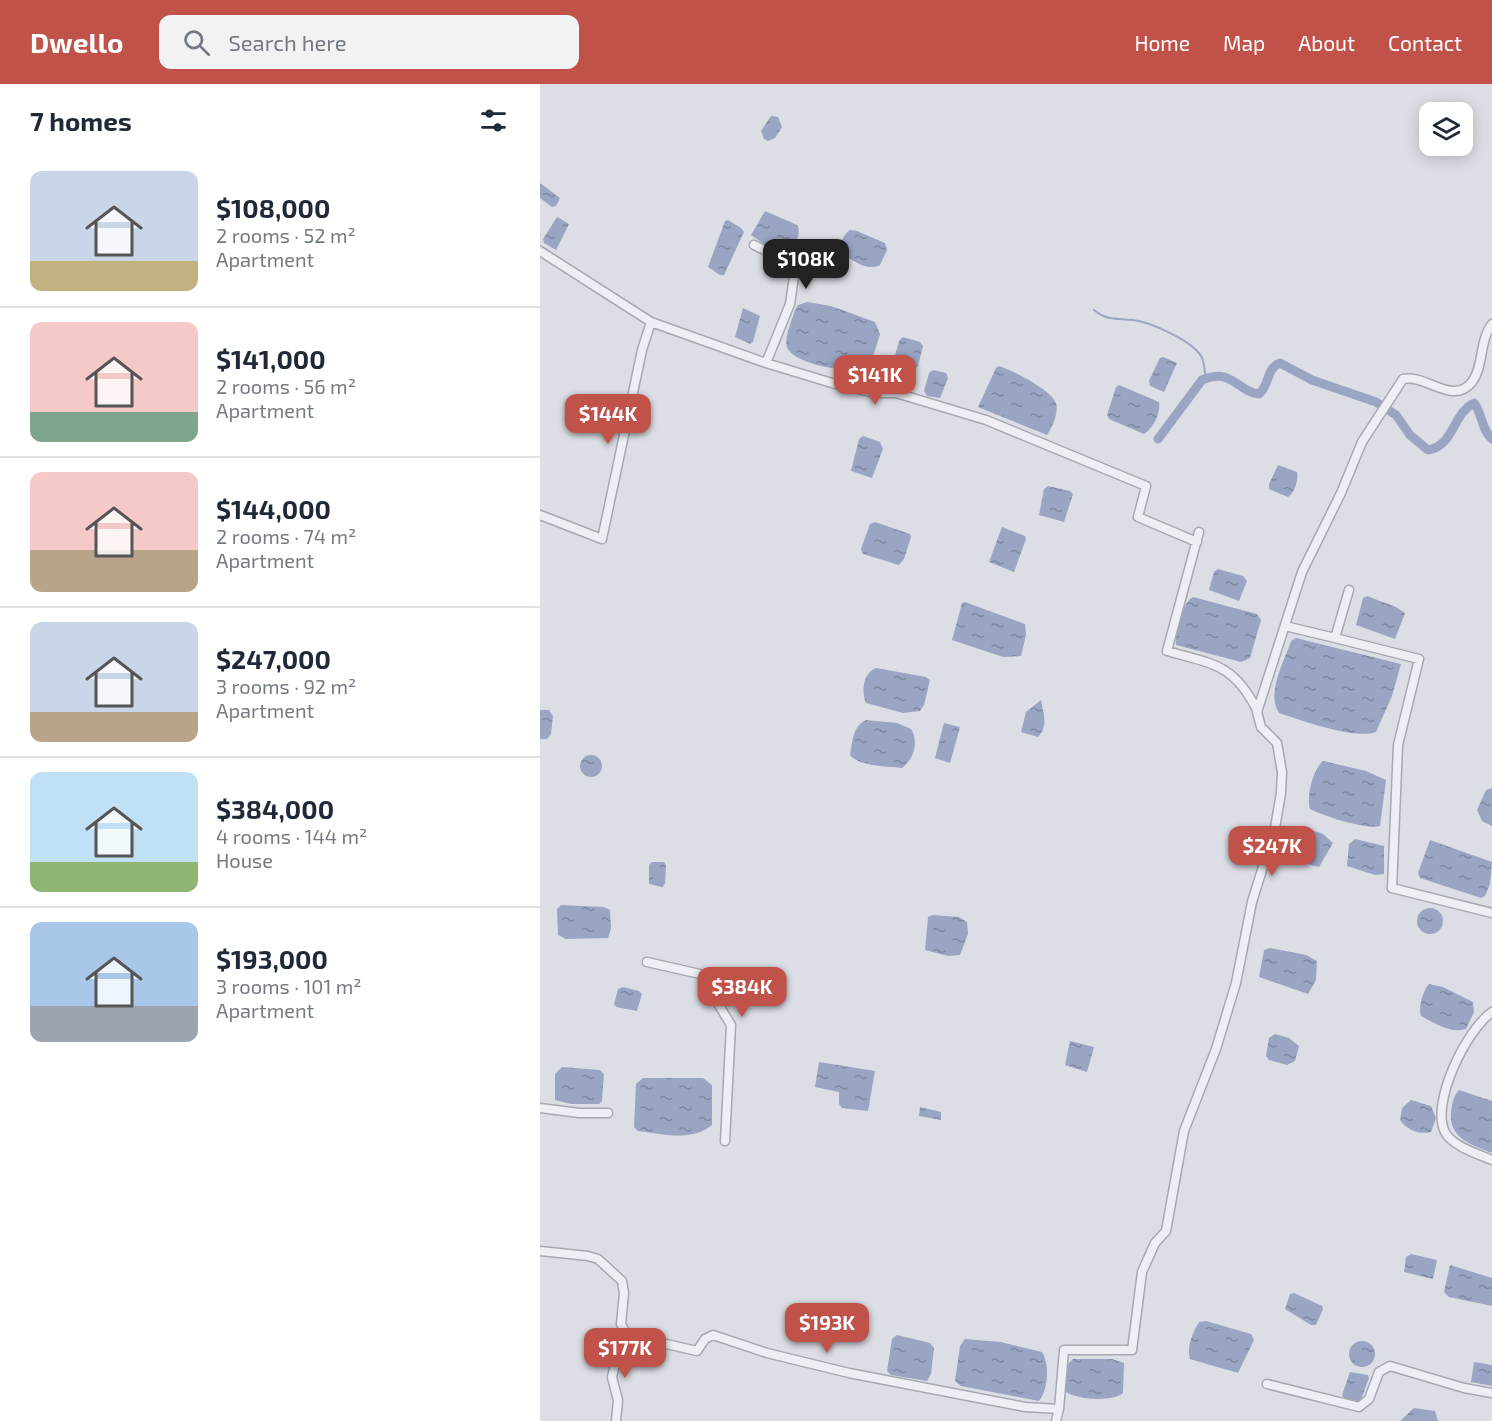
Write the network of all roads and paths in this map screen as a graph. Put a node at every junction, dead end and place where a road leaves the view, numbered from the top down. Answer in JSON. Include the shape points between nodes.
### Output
{"nodes":[{"id":1,"x":754,"y":245,"type":"dead end"},
{"id":2,"x":540,"y":251,"type":"edge"},
{"id":3,"x":651,"y":322,"type":"junction"},
{"id":4,"x":1492,"y":324,"type":"edge"},
{"id":5,"x":1488,"y":342,"type":"edge"},
{"id":6,"x":766,"y":363,"type":"junction"},
{"id":7,"x":540,"y":515,"type":"edge"},
{"id":8,"x":1199,"y":532,"type":"dead end"},
{"id":9,"x":1197,"y":542,"type":"junction"},
{"id":10,"x":1349,"y":590,"type":"dead end"},
{"id":11,"x":1285,"y":626,"type":"junction"},
{"id":12,"x":1335,"y":638,"type":"junction"},
{"id":13,"x":1258,"y":711,"type":"junction"},
{"id":14,"x":1492,"y":913,"type":"edge"},
{"id":15,"x":647,"y":962,"type":"dead end"},
{"id":16,"x":1492,"y":1012,"type":"edge"},
{"id":17,"x":540,"y":1108,"type":"edge"},
{"id":18,"x":608,"y":1113,"type":"dead end"},
{"id":19,"x":725,"y":1141,"type":"dead end"},
{"id":20,"x":1492,"y":1160,"type":"edge"},
{"id":21,"x":540,"y":1251,"type":"edge"},
{"id":22,"x":623,"y":1332,"type":"junction"},
{"id":23,"x":1267,"y":1384,"type":"dead end"},
{"id":24,"x":1492,"y":1393,"type":"edge"},
{"id":25,"x":1059,"y":1409,"type":"junction"},
{"id":26,"x":616,"y":1421,"type":"edge"},
{"id":27,"x":1056,"y":1421,"type":"edge"}],
"edges":[{"from":1,"to":6,"type":"street","via":[[795,270],[790,304]]},
{"from":2,"to":3,"type":"street"},
{"from":3,"to":6,"type":"street"},
{"from":3,"to":7,"type":"street","via":[[602,538]]},
{"from":4,"to":5,"type":"street"},
{"from":5,"to":11,"type":"street","via":[[1474,380],[1466,388],[1451,392],[1413,377],[1403,379],[1355,455],[1341,494],[1302,572]]},
{"from":6,"to":9,"type":"street","via":[[842,386],[896,393],[1047,443],[1146,486],[1138,517]]},
{"from":8,"to":9,"type":"street"},
{"from":9,"to":13,"type":"street","via":[[1167,651],[1222,667],[1248,692]]},
{"from":10,"to":12,"type":"street"},
{"from":11,"to":12,"type":"street"},
{"from":11,"to":13,"type":"street"},
{"from":12,"to":14,"type":"street","via":[[1419,659],[1398,745],[1392,888]]},
{"from":13,"to":25,"type":"street","via":[[1260,724],[1280,752],[1281,793],[1275,828],[1252,902],[1236,983],[1216,1049],[1184,1131],[1166,1231],[1155,1243],[1142,1272],[1131,1350],[1064,1350]]},
{"from":15,"to":19,"type":"street","via":[[700,974],[731,1025]]},
{"from":16,"to":20,"type":"street","via":[[1460,1052],[1442,1115],[1444,1131],[1451,1139]]},
{"from":17,"to":18,"type":"street"},
{"from":21,"to":22,"type":"street","via":[[598,1259],[622,1281]]},
{"from":22,"to":25,"type":"street","via":[[697,1351],[713,1335],[849,1373],[1024,1407]]},
{"from":22,"to":26,"type":"street","via":[[612,1377],[618,1400]]},
{"from":23,"to":24,"type":"street","via":[[1359,1407],[1369,1399],[1379,1372],[1390,1366]]},
{"from":25,"to":27,"type":"street"}]}
